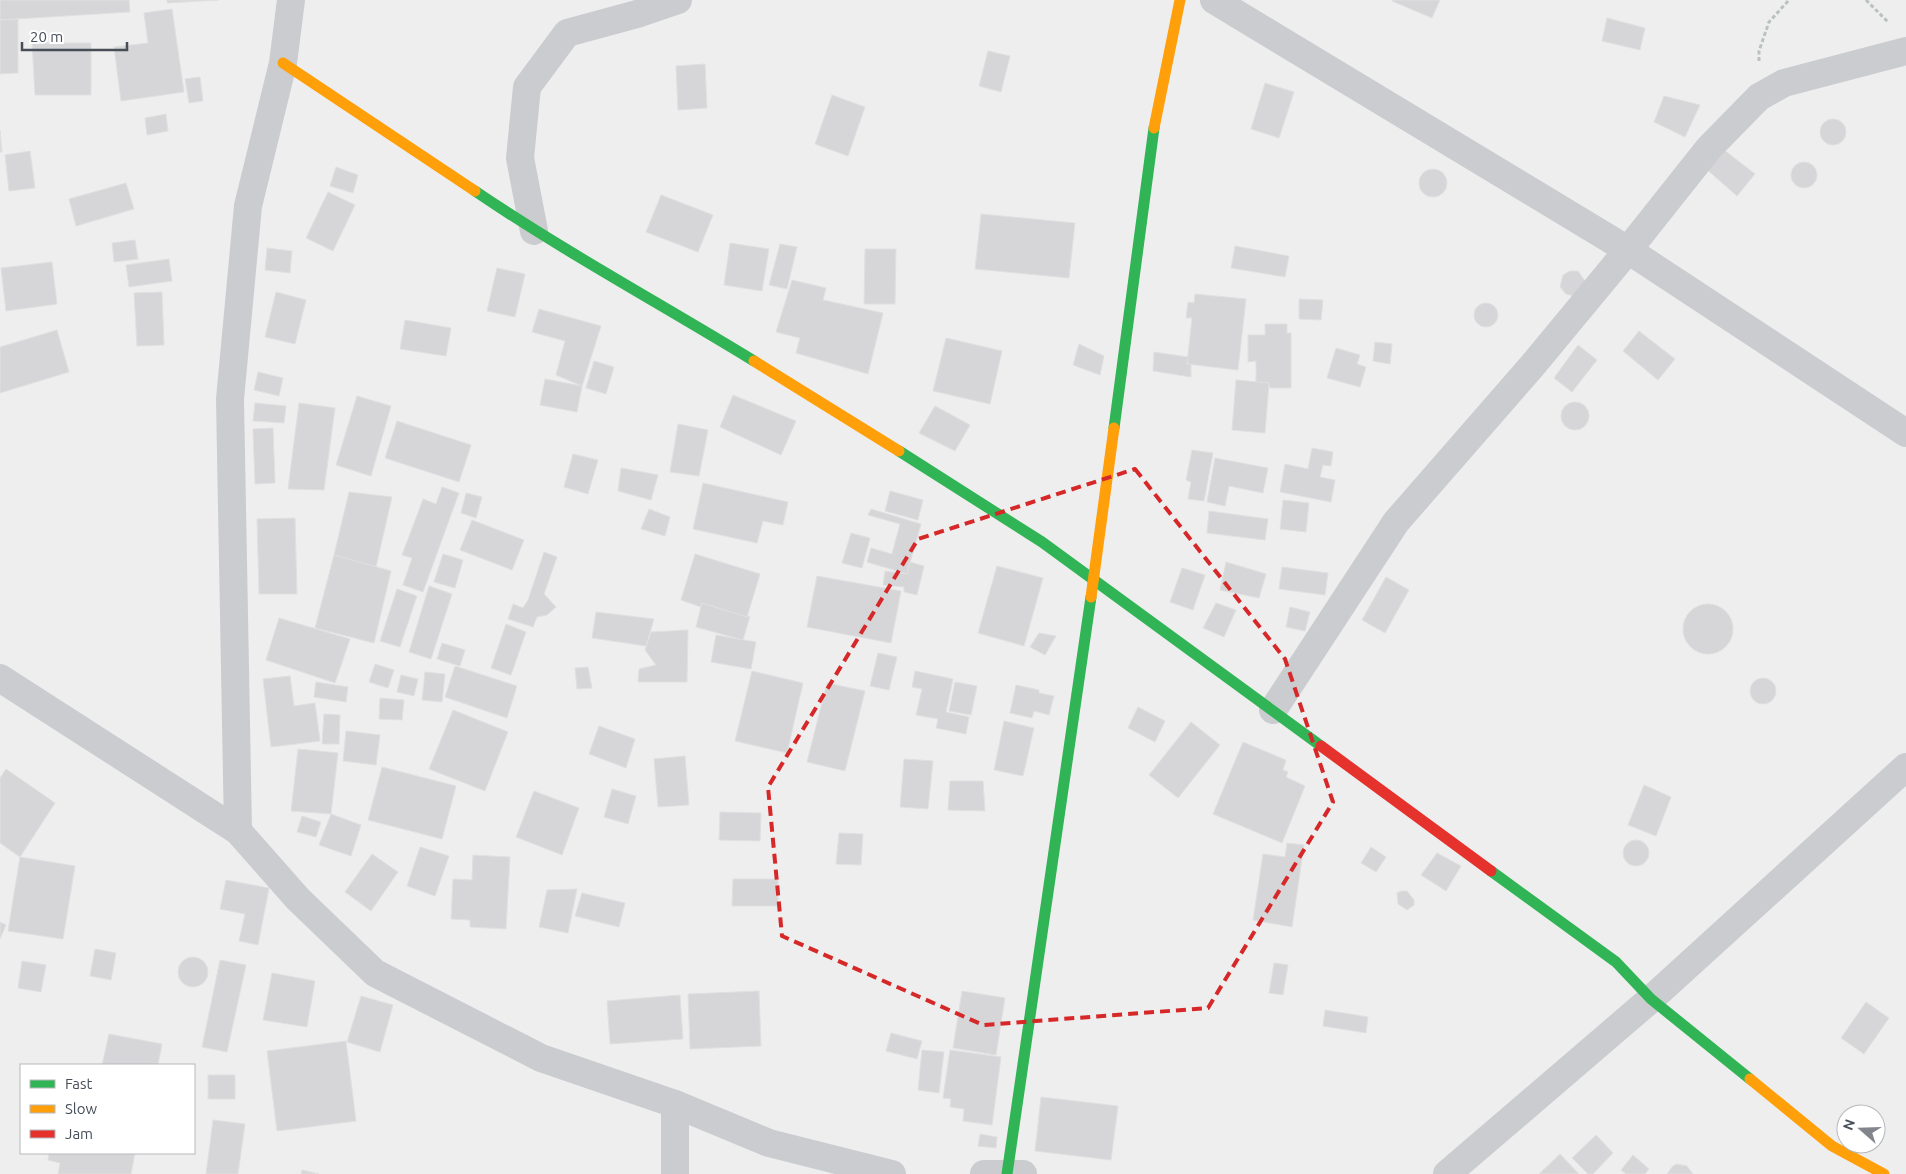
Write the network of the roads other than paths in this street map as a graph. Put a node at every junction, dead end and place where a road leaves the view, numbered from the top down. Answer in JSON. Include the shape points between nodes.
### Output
{"nodes":[{"id":1,"x":290,"y":0,"type":"edge"},
{"id":2,"x":678,"y":0,"type":"edge"},
{"id":3,"x":1180,"y":0,"type":"edge"},
{"id":4,"x":1214,"y":0,"type":"edge"},
{"id":5,"x":1906,"y":51,"type":"edge"},
{"id":6,"x":283,"y":63,"type":"junction"},
{"id":7,"x":534,"y":231,"type":"junction"},
{"id":8,"x":1628,"y":250,"type":"junction"},
{"id":9,"x":1906,"y":433,"type":"edge"},
{"id":10,"x":1093,"y":581,"type":"junction"},
{"id":11,"x":0,"y":678,"type":"edge"},
{"id":12,"x":1273,"y":710,"type":"junction"},
{"id":13,"x":1906,"y":767,"type":"edge"},
{"id":14,"x":238,"y":831,"type":"junction"},
{"id":15,"x":1651,"y":999,"type":"junction"},
{"id":16,"x":675,"y":1104,"type":"junction"},
{"id":17,"x":1482,"y":1144,"type":"junction"},
{"id":18,"x":675,"y":1174,"type":"edge"},
{"id":19,"x":892,"y":1174,"type":"edge"},
{"id":20,"x":1005,"y":1174,"type":"edge"},
{"id":21,"x":1447,"y":1174,"type":"edge"},
{"id":22,"x":1479,"y":1174,"type":"edge"},
{"id":23,"x":1884,"y":1174,"type":"edge"}],
"edges":[{"from":1,"to":6,"type":"street"},
{"from":2,"to":7,"type":"street","via":[[567,33],[527,87],[520,158]]},
{"from":3,"to":10,"type":"street","via":[[1156,113]]},
{"from":4,"to":8,"type":"street"},
{"from":5,"to":8,"type":"street","via":[[1784,83],[1759,97],[1709,148]]},
{"from":6,"to":7,"type":"street"},
{"from":6,"to":14,"type":"street","via":[[248,206],[230,399]]},
{"from":7,"to":10,"type":"street","via":[[872,434],[1042,542]]},
{"from":8,"to":9,"type":"street"},
{"from":8,"to":12,"type":"street","via":[[1396,522]]},
{"from":10,"to":12,"type":"street"},
{"from":10,"to":20,"type":"street"},
{"from":11,"to":14,"type":"street"},
{"from":12,"to":15,"type":"street","via":[[1616,962]]},
{"from":13,"to":15,"type":"street"},
{"from":14,"to":16,"type":"street","via":[[298,899],[375,973],[540,1058]]},
{"from":15,"to":17,"type":"street"},
{"from":15,"to":23,"type":"street","via":[[1832,1146]]},
{"from":16,"to":18,"type":"street"},
{"from":16,"to":19,"type":"street","via":[[769,1143]]},
{"from":17,"to":21,"type":"street"},
{"from":17,"to":22,"type":"street"}]}
